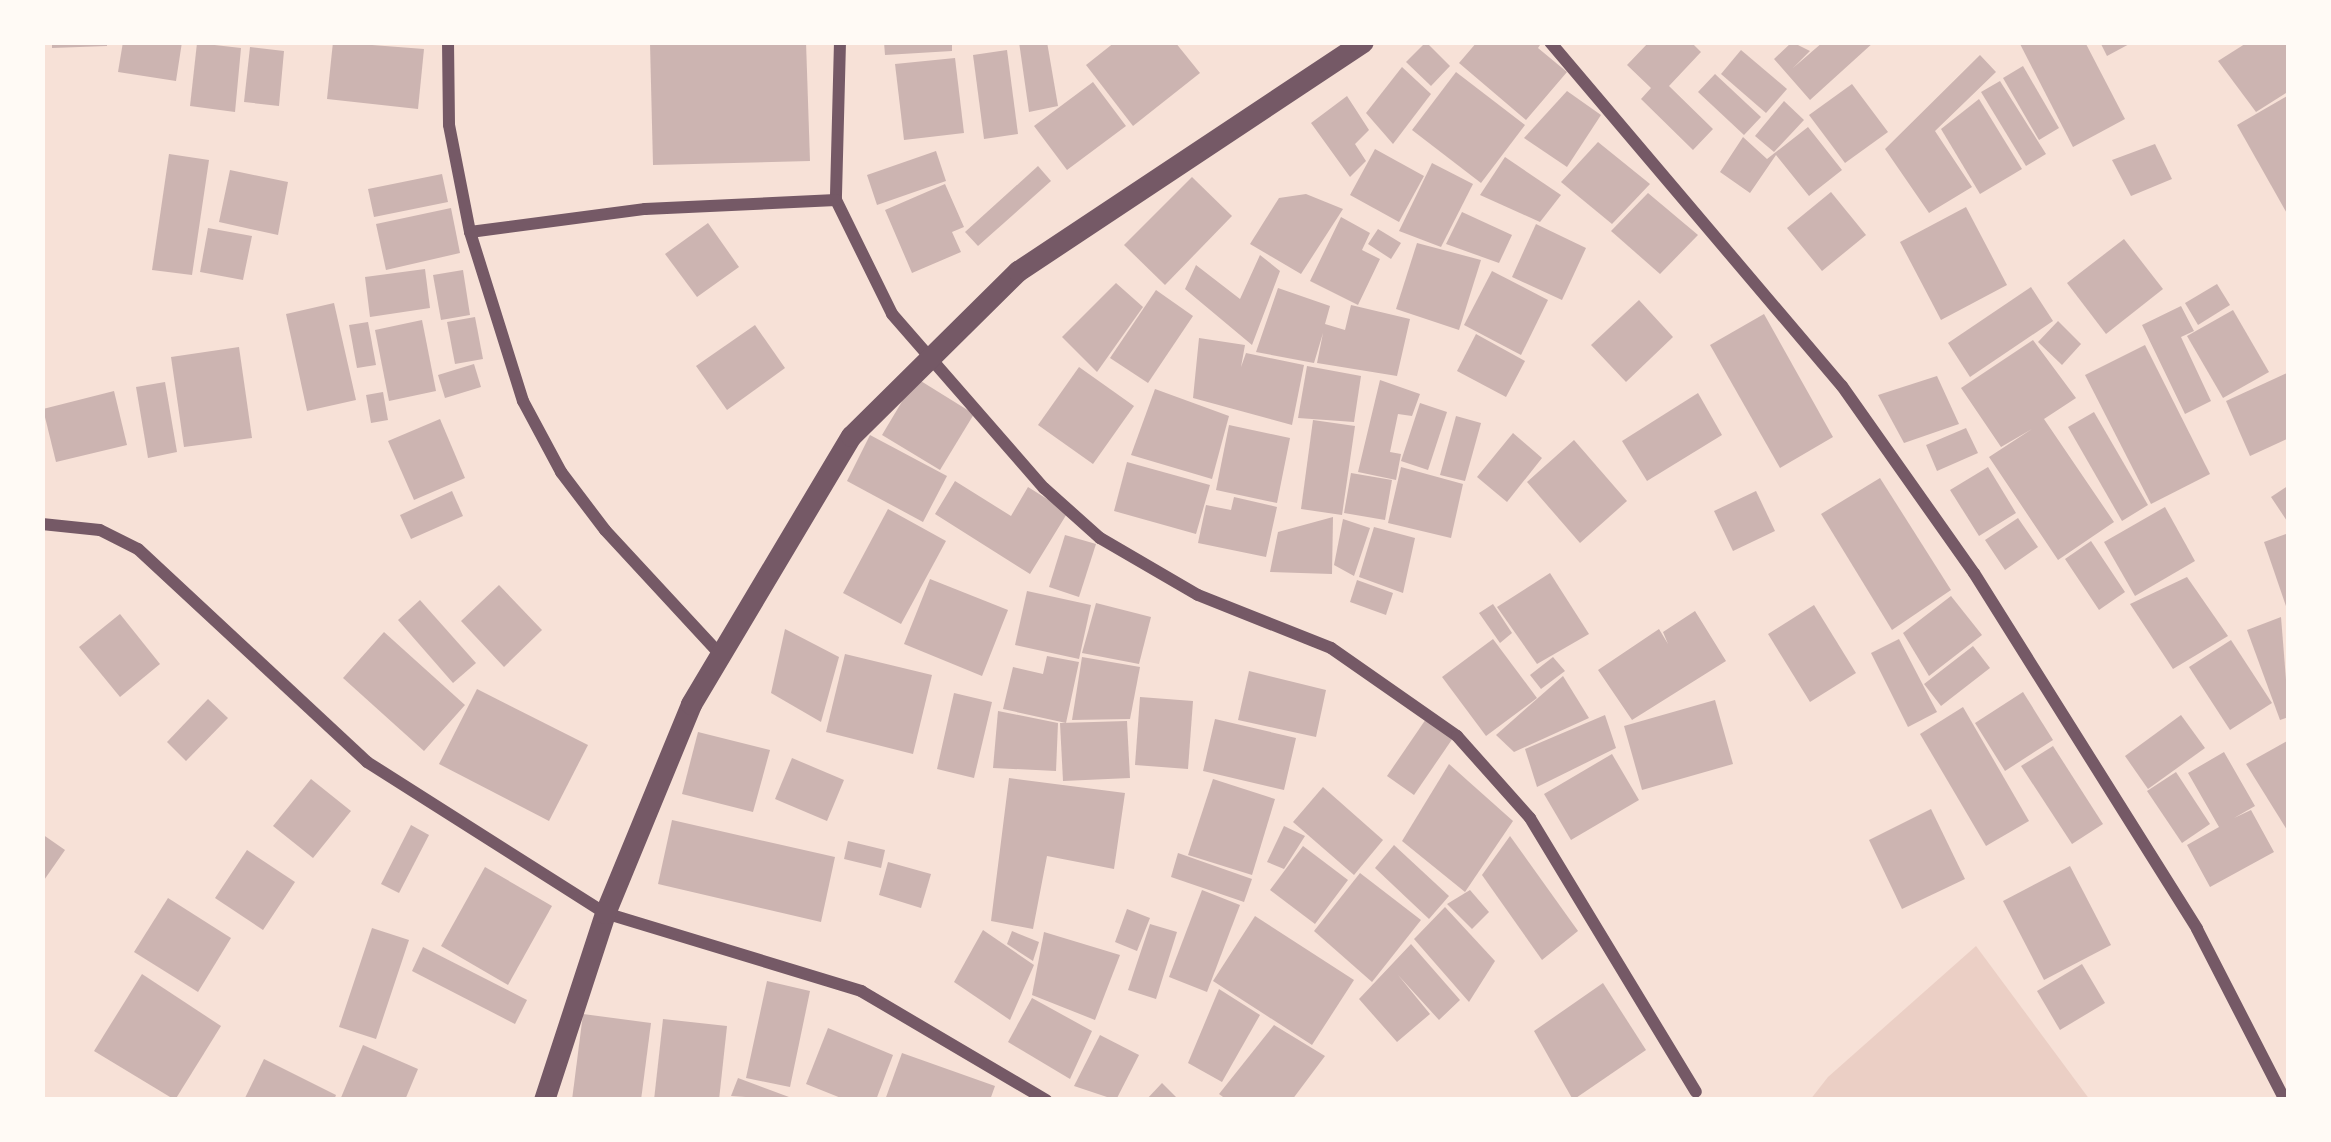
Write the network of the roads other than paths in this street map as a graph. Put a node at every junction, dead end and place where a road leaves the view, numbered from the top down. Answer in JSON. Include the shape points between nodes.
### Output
{"nodes":[{"id":1,"x":448,"y":42,"type":"edge"},
{"id":2,"x":840,"y":42,"type":"edge"},
{"id":3,"x":1363,"y":42,"type":"edge"},
{"id":4,"x":1550,"y":42,"type":"edge"},
{"id":5,"x":836,"y":200,"type":"junction"},
{"id":6,"x":470,"y":232,"type":"junction"},
{"id":7,"x":931,"y":353,"type":"junction"},
{"id":8,"x":42,"y":524,"type":"edge"},
{"id":9,"x":718,"y":652,"type":"junction"},
{"id":10,"x":605,"y":913,"type":"junction"},
{"id":11,"x":1696,"y":1092,"type":"dead end"},
{"id":12,"x":544,"y":1100,"type":"edge"},
{"id":13,"x":1046,"y":1100,"type":"edge"},
{"id":14,"x":2285,"y":1100,"type":"edge"}],
"edges":[{"from":1,"to":6,"type":"street","via":[[448,125]]},
{"from":2,"to":5,"type":"street"},
{"from":3,"to":7,"type":"street","via":[[1018,271]]},
{"from":4,"to":14,"type":"street","via":[[1842,386],[1974,573],[2197,928]]},
{"from":5,"to":6,"type":"street","via":[[645,209]]},
{"from":5,"to":7,"type":"street","via":[[892,314]]},
{"from":6,"to":9,"type":"street","via":[[523,401],[560,472]]},
{"from":7,"to":9,"type":"street","via":[[851,436]]},
{"from":7,"to":11,"type":"street","via":[[1044,488],[1100,538],[1198,595],[1331,648],[1457,736],[1529,818]]},
{"from":8,"to":10,"type":"street","via":[[100,530],[138,549],[367,762]]},
{"from":9,"to":10,"type":"street"},
{"from":10,"to":12,"type":"street"},
{"from":10,"to":13,"type":"street","via":[[861,991]]}]}
